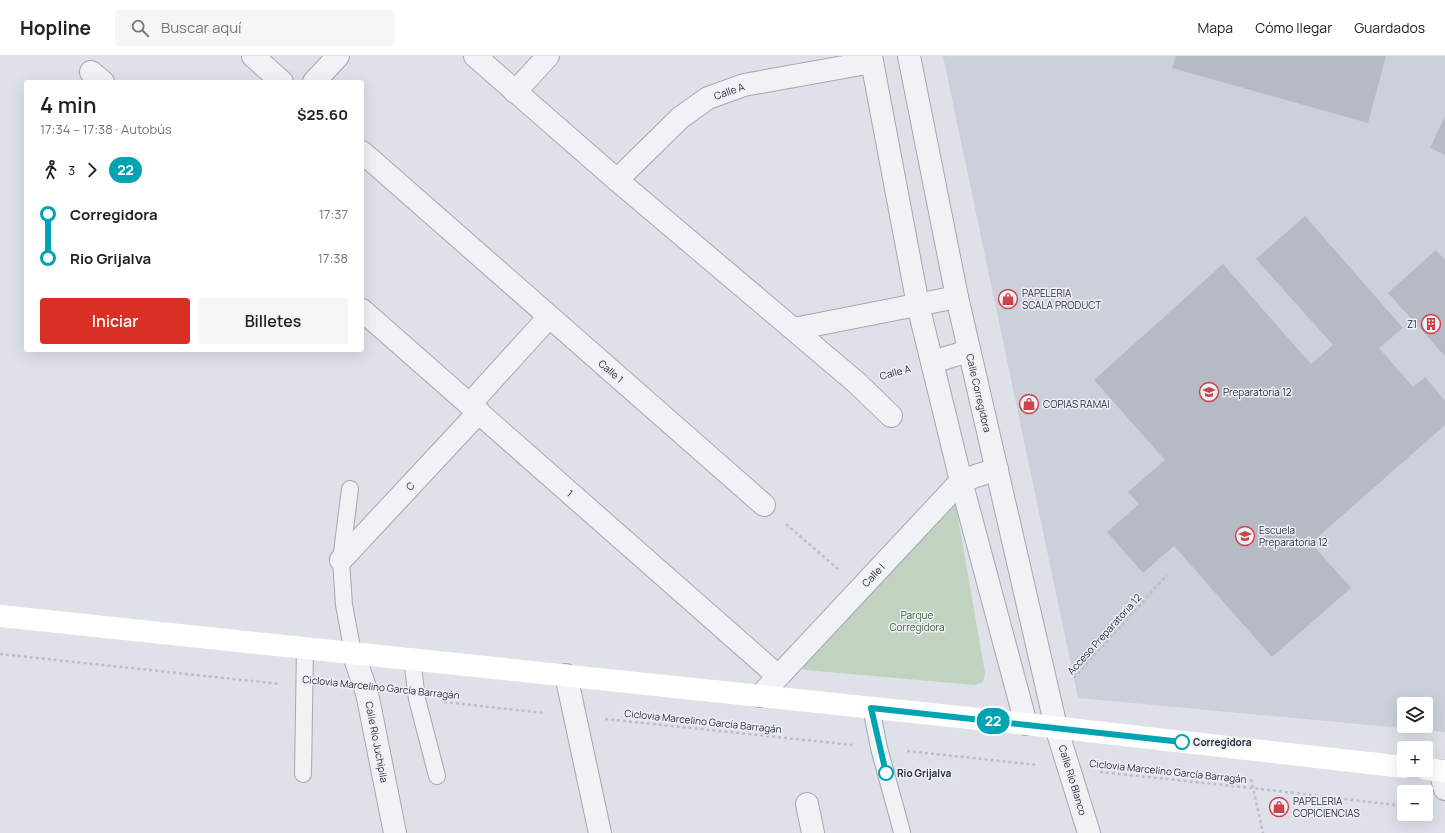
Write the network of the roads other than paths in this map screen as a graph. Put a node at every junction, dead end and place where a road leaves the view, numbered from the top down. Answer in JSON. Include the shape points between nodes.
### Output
{"nodes":[{"id":1,"x":253,"y":56,"type":"edge"},
{"id":2,"x":338,"y":56,"type":"edge"},
{"id":3,"x":475,"y":56,"type":"edge"},
{"id":4,"x":548,"y":56,"type":"edge"},
{"id":5,"x":909,"y":56,"type":"edge"},
{"id":6,"x":872,"y":59,"type":"edge"},
{"id":7,"x":280,"y":80,"type":"edge"},
{"id":8,"x":316,"y":80,"type":"edge"},
{"id":9,"x":515,"y":92,"type":"junction"},
{"id":10,"x":364,"y":154,"type":"edge"},
{"id":11,"x":617,"y":180,"type":"junction"},
{"id":12,"x":957,"y":297,"type":"junction"},
{"id":13,"x":918,"y":305,"type":"junction"},
{"id":14,"x":364,"y":312,"type":"edge"},
{"id":15,"x":549,"y":317,"type":"junction"},
{"id":16,"x":794,"y":329,"type":"junction"},
{"id":17,"x":969,"y":351,"type":"junction"},
{"id":18,"x":932,"y":362,"type":"junction"},
{"id":19,"x":474,"y":408,"type":"junction"},
{"id":20,"x":891,"y":416,"type":"dead end"},
{"id":21,"x":997,"y":469,"type":"junction"},
{"id":22,"x":962,"y":481,"type":"junction"},
{"id":23,"x":350,"y":489,"type":"dead end"},
{"id":24,"x":764,"y":505,"type":"road end"},
{"id":25,"x":342,"y":560,"type":"junction"},
{"id":26,"x":1019,"y":562,"type":"junction"},
{"id":27,"x":986,"y":574,"type":"junction"},
{"id":28,"x":0,"y":616,"type":"edge"},
{"id":29,"x":305,"y":648,"type":"junction"},
{"id":30,"x":353,"y":653,"type":"junction"},
{"id":31,"x":412,"y":659,"type":"junction"},
{"id":32,"x":566,"y":676,"type":"junction"},
{"id":33,"x":778,"y":676,"type":"junction"},
{"id":34,"x":760,"y":696,"type":"junction"},
{"id":35,"x":871,"y":708,"type":"junction"},
{"id":36,"x":1026,"y":724,"type":"junction"},
{"id":37,"x":1056,"y":728,"type":"junction"},
{"id":38,"x":1397,"y":766,"type":"edge"},
{"id":39,"x":303,"y":774,"type":"dead end"},
{"id":40,"x":437,"y":776,"type":"dead end"},
{"id":41,"x":807,"y":804,"type":"dead end"},
{"id":42,"x":902,"y":832,"type":"dead end"},
{"id":43,"x":395,"y":833,"type":"edge"},
{"id":44,"x":600,"y":833,"type":"edge"},
{"id":45,"x":813,"y":833,"type":"edge"},
{"id":46,"x":1089,"y":833,"type":"edge"}],
"edges":[{"from":1,"to":7,"type":"street"},
{"from":2,"to":8,"type":"street"},
{"from":3,"to":9,"type":"street"},
{"from":4,"to":9,"type":"street"},
{"from":5,"to":12,"type":"street","name":"Calle Corregidora"},
{"from":6,"to":11,"type":"street","name":"Calle A","via":[[744,85],[708,98],[680,118]]},
{"from":6,"to":13,"type":"street"},
{"from":9,"to":11,"type":"street"},
{"from":10,"to":15,"type":"street","name":"Calle 1"},
{"from":11,"to":16,"type":"street"},
{"from":12,"to":13,"type":"street"},
{"from":12,"to":17,"type":"street","name":"Calle Corregidora"},
{"from":13,"to":16,"type":"street"},
{"from":13,"to":18,"type":"street"},
{"from":14,"to":19,"type":"street","name":"1"},
{"from":15,"to":19,"type":"street","name":"C"},
{"from":15,"to":24,"type":"street","name":"Calle 1"},
{"from":16,"to":20,"type":"street"},
{"from":17,"to":18,"type":"street"},
{"from":17,"to":21,"type":"street","name":"Calle Corregidora"},
{"from":18,"to":22,"type":"street"},
{"from":19,"to":25,"type":"street","name":"C"},
{"from":19,"to":33,"type":"street","name":"1"},
{"from":21,"to":22,"type":"street","name":"Calle I"},
{"from":21,"to":26,"type":"street","name":"Calle Corregidora"},
{"from":22,"to":27,"type":"street"},
{"from":22,"to":33,"type":"street","name":"Calle I"},
{"from":23,"to":25,"type":"lane"},
{"from":25,"to":30,"type":"lane","via":[[344,605]]},
{"from":26,"to":27,"type":"street"},
{"from":26,"to":37,"type":"street","name":"Calle Corregidora"},
{"from":27,"to":36,"type":"street"},
{"from":28,"to":29,"type":"main road"},
{"from":29,"to":30,"type":"main road"},
{"from":29,"to":39,"type":"lane"},
{"from":30,"to":31,"type":"main road"},
{"from":30,"to":43,"type":"street","name":"Calle Río Juchipila","via":[[367,693]]},
{"from":31,"to":32,"type":"main road"},
{"from":31,"to":40,"type":"lane","via":[[417,699]]},
{"from":32,"to":34,"type":"main road"},
{"from":32,"to":44,"type":"street"},
{"from":33,"to":34,"type":"street","name":"Calle I"},
{"from":34,"to":35,"type":"main road"},
{"from":35,"to":36,"type":"main road"},
{"from":35,"to":42,"type":"lane"},
{"from":36,"to":37,"type":"main road"},
{"from":37,"to":38,"type":"main road"},
{"from":37,"to":46,"type":"street","name":"Calle Río Blanco"},
{"from":41,"to":45,"type":"street"}]}
